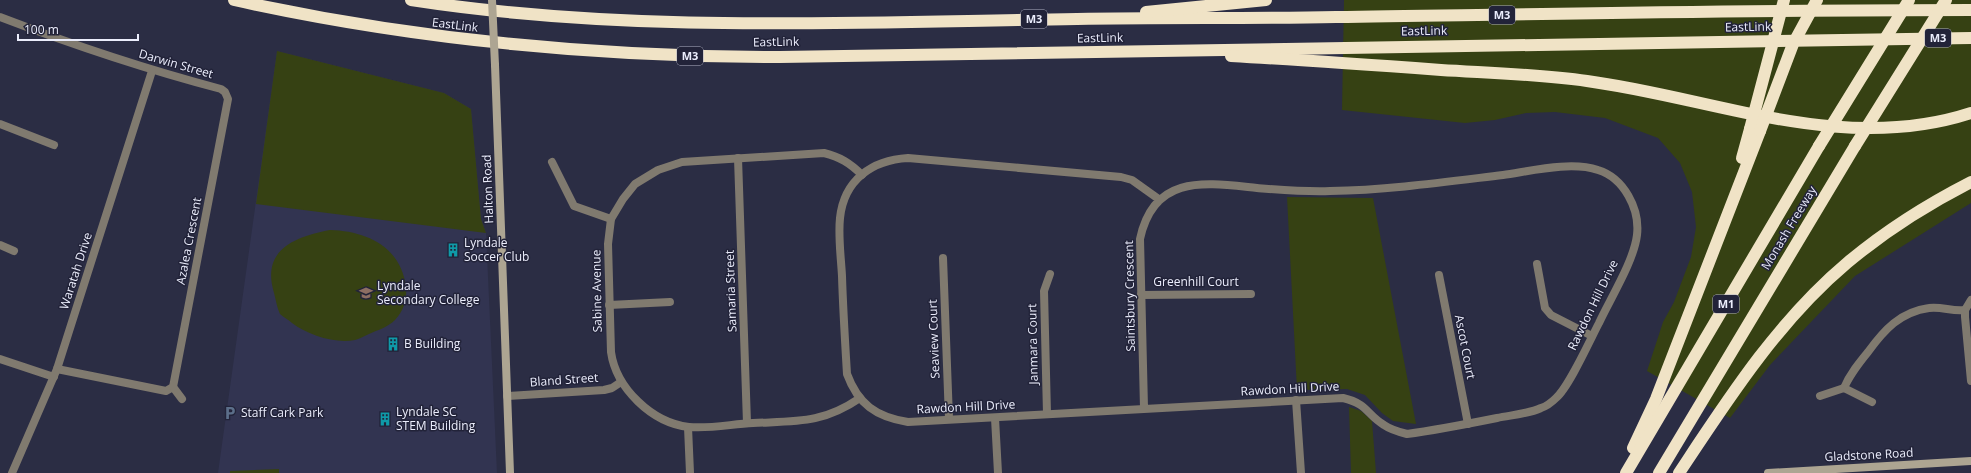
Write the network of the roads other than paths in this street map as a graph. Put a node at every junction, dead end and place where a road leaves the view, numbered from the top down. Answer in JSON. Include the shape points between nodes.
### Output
{"nodes":[{"id":1,"x":234,"y":0,"type":"edge"},
{"id":2,"x":411,"y":0,"type":"edge"},
{"id":3,"x":492,"y":0,"type":"edge"},
{"id":4,"x":1266,"y":0,"type":"edge"},
{"id":5,"x":1784,"y":0,"type":"edge"},
{"id":6,"x":1817,"y":0,"type":"edge"},
{"id":7,"x":1909,"y":0,"type":"edge"},
{"id":8,"x":1946,"y":0,"type":"edge"},
{"id":9,"x":1971,"y":10,"type":"edge"},
{"id":10,"x":0,"y":17,"type":"edge"},
{"id":11,"x":1085,"y":19,"type":"junction"},
{"id":12,"x":1971,"y":38,"type":"edge"},
{"id":13,"x":1150,"y":51,"type":"junction"},
{"id":14,"x":152,"y":71,"type":"junction"},
{"id":15,"x":228,"y":99,"type":"joint"},
{"id":16,"x":1971,"y":113,"type":"edge"},
{"id":17,"x":0,"y":124,"type":"edge"},
{"id":18,"x":1755,"y":130,"type":"junction"},
{"id":19,"x":54,"y":145,"type":"dead end"},
{"id":20,"x":738,"y":158,"type":"junction"},
{"id":21,"x":552,"y":162,"type":"dead end"},
{"id":22,"x":862,"y":175,"type":"junction"},
{"id":23,"x":1971,"y":182,"type":"edge"},
{"id":24,"x":1169,"y":193,"type":"joint"},
{"id":25,"x":1160,"y":200,"type":"junction"},
{"id":26,"x":611,"y":219,"type":"junction"},
{"id":27,"x":0,"y":245,"type":"edge"},
{"id":28,"x":14,"y":251,"type":"dead end"},
{"id":29,"x":943,"y":258,"type":"dead end"},
{"id":30,"x":1537,"y":264,"type":"dead end"},
{"id":31,"x":1050,"y":274,"type":"dead end"},
{"id":32,"x":1439,"y":275,"type":"dead end"},
{"id":33,"x":1141,"y":294,"type":"junction"},
{"id":34,"x":1251,"y":294,"type":"dead end"},
{"id":35,"x":1971,"y":300,"type":"edge"},
{"id":36,"x":670,"y":302,"type":"dead end"},
{"id":37,"x":609,"y":305,"type":"junction"},
{"id":38,"x":1965,"y":310,"type":"junction"},
{"id":39,"x":1592,"y":336,"type":"junction"},
{"id":40,"x":1970,"y":359,"type":"edge"},
{"id":41,"x":0,"y":360,"type":"edge"},
{"id":42,"x":57,"y":368,"type":"junction"},
{"id":43,"x":53,"y":380,"type":"junction"},
{"id":44,"x":621,"y":382,"type":"junction"},
{"id":45,"x":1971,"y":382,"type":"edge"},
{"id":46,"x":173,"y":387,"type":"junction"},
{"id":47,"x":1844,"y":388,"type":"junction"},
{"id":48,"x":507,"y":396,"type":"junction"},
{"id":49,"x":1820,"y":396,"type":"dead end"},
{"id":50,"x":860,"y":398,"type":"junction"},
{"id":51,"x":182,"y":399,"type":"dead end"},
{"id":52,"x":1296,"y":400,"type":"junction"},
{"id":53,"x":1872,"y":402,"type":"dead end"},
{"id":54,"x":1144,"y":408,"type":"junction"},
{"id":55,"x":1047,"y":414,"type":"junction"},
{"id":56,"x":995,"y":418,"type":"junction"},
{"id":57,"x":949,"y":419,"type":"junction"},
{"id":58,"x":747,"y":423,"type":"junction"},
{"id":59,"x":1468,"y":424,"type":"junction"},
{"id":60,"x":688,"y":427,"type":"junction"},
{"id":61,"x":1971,"y":461,"type":"edge"},
{"id":62,"x":1630,"y":462,"type":"junction"},
{"id":63,"x":12,"y":473,"type":"edge"},
{"id":64,"x":510,"y":473,"type":"edge"},
{"id":65,"x":690,"y":473,"type":"edge"},
{"id":66,"x":998,"y":473,"type":"edge"},
{"id":67,"x":1301,"y":473,"type":"edge"},
{"id":68,"x":1621,"y":473,"type":"edge"},
{"id":69,"x":1626,"y":473,"type":"edge"},
{"id":70,"x":1659,"y":473,"type":"edge"},
{"id":71,"x":1679,"y":473,"type":"edge"},
{"id":72,"x":1768,"y":473,"type":"edge"}],
"edges":[{"from":1,"to":13,"type":"highway","name":"EastLink","number":"M3","via":[[351,24],[442,38],[623,54],[772,57]]},
{"from":2,"to":11,"type":"highway","name":"EastLink","number":"M3","via":[[455,7],[640,21],[768,23]]},
{"from":3,"to":48,"type":"main road","name":"Halton Road","bridge":true},
{"from":4,"to":11,"type":"highway"},
{"from":5,"to":18,"type":"highway","bridge":true},
{"from":6,"to":18,"type":"highway","bridge":true,"via":[[1803,23]]},
{"from":7,"to":62,"type":"highway","name":"Monash Freeway","number":"M1","bridge":true},
{"from":8,"to":70,"type":"highway","name":"Monash Freeway","number":"M1","bridge":true,"via":[[1855,146]]},
{"from":9,"to":11,"type":"highway","name":"EastLink","number":"M3"},
{"from":10,"to":14,"type":"street","name":"Darwin Street","via":[[61,41]]},
{"from":12,"to":13,"type":"highway","name":"EastLink","number":"M3"},
{"from":13,"to":16,"type":"highway","via":[[1560,78],[1615,85],[1787,121],[1837,128],[1906,127]]},
{"from":14,"to":15,"type":"street","name":"Darwin Street","via":[[221,89]]},
{"from":14,"to":42,"type":"street","name":"Waratah Drive"},
{"from":15,"to":46,"type":"street","name":"Azalea Crescent"},
{"from":17,"to":19,"type":"street"},
{"from":18,"to":62,"type":"highway","via":[[1724,225]]},
{"from":20,"to":22,"type":"street","name":"Sabine Avenue","via":[[824,153],[840,157]]},
{"from":20,"to":26,"type":"street","name":"Sabine Avenue","via":[[682,162],[658,170],[635,184]]},
{"from":20,"to":58,"type":"street","name":"Samaria Street"},
{"from":21,"to":26,"type":"street","via":[[574,206]]},
{"from":22,"to":25,"type":"street","name":"Rawdon Hill Drive","via":[[877,164],[892,159],[924,160],[1121,177],[1132,180]]},
{"from":22,"to":50,"type":"street","name":"Rawdon Hill Drive","via":[[848,192],[840,218],[847,374]]},
{"from":23,"to":71,"type":"highway","via":[[1899,223],[1819,288],[1761,354]]},
{"from":24,"to":25,"type":"street","name":"Saintsbury Crescent"},
{"from":24,"to":39,"type":"street","name":"Rawdon Hill Drive","via":[[1183,186],[1205,183],[1289,191],[1379,190],[1548,169],[1576,167],[1601,171],[1614,179],[1633,203],[1637,236],[1633,250]]},
{"from":25,"to":33,"type":"street","name":"Saintsbury Crescent","via":[[1147,218],[1141,235]]},
{"from":26,"to":37,"type":"street","name":"Sabine Avenue","via":[[608,244]]},
{"from":27,"to":28,"type":"street"},
{"from":29,"to":57,"type":"street","name":"Seaview Court"},
{"from":30,"to":39,"type":"street","via":[[1545,308],[1551,315]]},
{"from":31,"to":55,"type":"street","name":"Janmara Court","via":[[1044,291]]},
{"from":32,"to":59,"type":"street","name":"Ascot Court"},
{"from":33,"to":34,"type":"street","name":"Greenhill Court"},
{"from":33,"to":54,"type":"street","name":"Saintsbury Crescent"},
{"from":35,"to":38,"type":"street"},
{"from":36,"to":37,"type":"street"},
{"from":37,"to":44,"type":"street","name":"Sabine Avenue","via":[[611,352]]},
{"from":38,"to":40,"type":"street"},
{"from":38,"to":47,"type":"street","via":[[1935,307],[1916,310],[1902,316],[1884,331],[1850,375]]},
{"from":39,"to":59,"type":"street","name":"Rawdon Hill Drive","via":[[1558,397],[1547,405],[1539,409]]},
{"from":40,"to":45,"type":"street"},
{"from":41,"to":43,"type":"street"},
{"from":42,"to":43,"type":"street","name":"Waratah Drive"},
{"from":42,"to":46,"type":"street","via":[[166,391]]},
{"from":43,"to":63,"type":"street","name":"Waratah Drive"},
{"from":44,"to":48,"type":"street","name":"Bland Street","via":[[604,390]]},
{"from":44,"to":60,"type":"street","name":"Sabine Avenue","via":[[640,404],[662,418]]},
{"from":46,"to":51,"type":"street"},
{"from":47,"to":49,"type":"street"},
{"from":47,"to":53,"type":"street"},
{"from":48,"to":64,"type":"main road","name":"Halton Road"},
{"from":50,"to":57,"type":"street","name":"Rawdon Hill Drive","via":[[874,412],[891,419],[908,422]]},
{"from":50,"to":58,"type":"street","name":"Sabine Avenue","via":[[841,410],[821,418]]},
{"from":52,"to":54,"type":"street","name":"Rawdon Hill Drive"},
{"from":52,"to":59,"type":"street","name":"Rawdon Hill Drive","via":[[1349,399],[1366,408],[1383,425],[1407,434]]},
{"from":52,"to":67,"type":"street"},
{"from":54,"to":55,"type":"street","name":"Rawdon Hill Drive"},
{"from":55,"to":56,"type":"street","name":"Rawdon Hill Drive"},
{"from":56,"to":57,"type":"street","name":"Rawdon Hill Drive"},
{"from":56,"to":66,"type":"street"},
{"from":58,"to":60,"type":"street","name":"Sabine Avenue"},
{"from":60,"to":65,"type":"street"},
{"from":61,"to":72,"type":"main road","name":"Gladstone Road"},
{"from":62,"to":68,"type":"highway"},
{"from":62,"to":69,"type":"highway","name":"Monash Freeway","number":"M1"}]}
